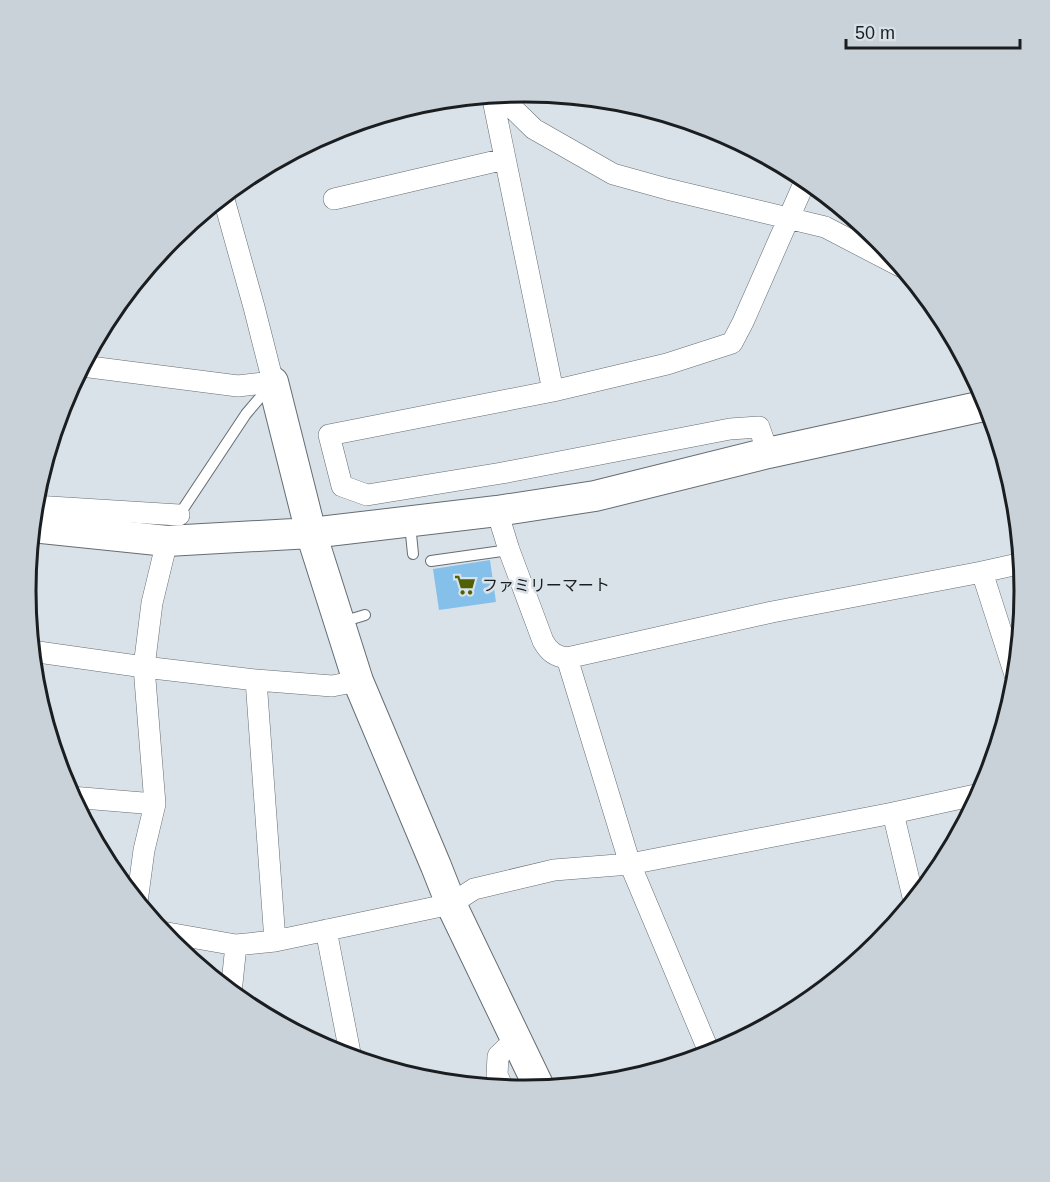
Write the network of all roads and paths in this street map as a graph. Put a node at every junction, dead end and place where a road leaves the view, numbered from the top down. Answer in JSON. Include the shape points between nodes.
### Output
{"nodes":[{"id":1,"x":494,"y":103,"type":"edge"},
{"id":2,"x":507,"y":103,"type":"edge"},
{"id":3,"x":505,"y":159,"type":"junction"},
{"id":4,"x":802,"y":188,"type":"edge"},
{"id":5,"x":334,"y":199,"type":"dead end"},
{"id":6,"x":225,"y":205,"type":"edge"},
{"id":7,"x":788,"y":219,"type":"junction"},
{"id":8,"x":881,"y":256,"type":"edge"},
{"id":9,"x":90,"y":367,"type":"edge"},
{"id":10,"x":273,"y":382,"type":"junction"},
{"id":11,"x":553,"y":391,"type":"junction"},
{"id":12,"x":978,"y":407,"type":"edge"},
{"id":13,"x":768,"y":453,"type":"junction"},
{"id":14,"x":43,"y":507,"type":"edge"},
{"id":15,"x":497,"y":511,"type":"junction"},
{"id":16,"x":410,"y":522,"type":"junction"},
{"id":17,"x":40,"y":527,"type":"edge"},
{"id":18,"x":173,"y":528,"type":"junction"},
{"id":19,"x":310,"y":533,"type":"junction"},
{"id":20,"x":509,"y":550,"type":"junction"},
{"id":21,"x":412,"y":554,"type":"dead end"},
{"id":22,"x":431,"y":561,"type":"dead end"},
{"id":23,"x":1013,"y":565,"type":"edge"},
{"id":24,"x":982,"y":572,"type":"junction"},
{"id":25,"x":40,"y":652,"type":"edge"},
{"id":26,"x":567,"y":658,"type":"junction"},
{"id":27,"x":1010,"y":658,"type":"edge"},
{"id":28,"x":144,"y":667,"type":"junction"},
{"id":29,"x":256,"y":680,"type":"junction"},
{"id":30,"x":358,"y":681,"type":"junction"},
{"id":31,"x":969,"y":796,"type":"edge"},
{"id":32,"x":82,"y":798,"type":"edge"},
{"id":33,"x":155,"y":804,"type":"junction"},
{"id":34,"x":893,"y":813,"type":"junction"},
{"id":35,"x":630,"y":864,"type":"junction"},
{"id":36,"x":139,"y":891,"type":"edge"},
{"id":37,"x":912,"y":891,"type":"edge"},
{"id":38,"x":451,"y":904,"type":"junction"},
{"id":39,"x":326,"y":930,"type":"junction"},
{"id":40,"x":178,"y":936,"type":"edge"},
{"id":41,"x":275,"y":941,"type":"junction"},
{"id":42,"x":236,"y":945,"type":"junction"},
{"id":43,"x":232,"y":983,"type":"edge"},
{"id":44,"x":515,"y":1040,"type":"junction"},
{"id":45,"x":706,"y":1045,"type":"edge"},
{"id":46,"x":349,"y":1047,"type":"edge"},
{"id":47,"x":499,"y":1079,"type":"edge"},
{"id":48,"x":535,"y":1080,"type":"edge"}],
"edges":[{"from":1,"to":3,"type":"street"},
{"from":2,"to":7,"type":"street","via":[[534,129],[613,174]]},
{"from":3,"to":5,"type":"street"},
{"from":3,"to":11,"type":"street"},
{"from":4,"to":7,"type":"street"},
{"from":6,"to":10,"type":"street"},
{"from":7,"to":8,"type":"street","via":[[825,227]]},
{"from":7,"to":11,"type":"street","via":[[732,343],[667,364]]},
{"from":9,"to":10,"type":"street","via":[[238,386]]},
{"from":10,"to":18,"type":"lane","via":[[246,414]]},
{"from":10,"to":19,"type":"street"},
{"from":11,"to":13,"type":"street","via":[[329,435],[342,486],[367,495],[730,429],[759,427]]},
{"from":12,"to":13,"type":"street"},
{"from":13,"to":15,"type":"street","via":[[595,496]]},
{"from":14,"to":18,"type":"street"},
{"from":15,"to":16,"type":"street"},
{"from":15,"to":20,"type":"street"},
{"from":16,"to":19,"type":"street"},
{"from":16,"to":21,"type":"lane"},
{"from":17,"to":18,"type":"street"},
{"from":18,"to":19,"type":"street"},
{"from":18,"to":28,"type":"street","via":[[152,603]]},
{"from":19,"to":30,"type":"street","via":[[352,619]]},
{"from":20,"to":22,"type":"lane"},
{"from":20,"to":26,"type":"street","via":[[543,640],[557,656]]},
{"from":23,"to":24,"type":"street"},
{"from":24,"to":26,"type":"street","via":[[772,612]]},
{"from":24,"to":27,"type":"street"},
{"from":25,"to":28,"type":"street"},
{"from":26,"to":35,"type":"street"},
{"from":28,"to":29,"type":"street"},
{"from":28,"to":33,"type":"street"},
{"from":29,"to":30,"type":"street","via":[[332,686]]},
{"from":29,"to":41,"type":"street"},
{"from":30,"to":38,"type":"street"},
{"from":31,"to":34,"type":"street"},
{"from":32,"to":33,"type":"street"},
{"from":33,"to":36,"type":"street"},
{"from":34,"to":35,"type":"street"},
{"from":34,"to":37,"type":"street"},
{"from":35,"to":38,"type":"street","via":[[554,870],[474,889]]},
{"from":35,"to":45,"type":"street"},
{"from":38,"to":39,"type":"street"},
{"from":38,"to":44,"type":"street"},
{"from":39,"to":41,"type":"street"},
{"from":39,"to":46,"type":"street"},
{"from":40,"to":42,"type":"street"},
{"from":41,"to":42,"type":"street"},
{"from":42,"to":43,"type":"street"},
{"from":44,"to":47,"type":"street","via":[[498,1056]]},
{"from":44,"to":48,"type":"street"}]}
